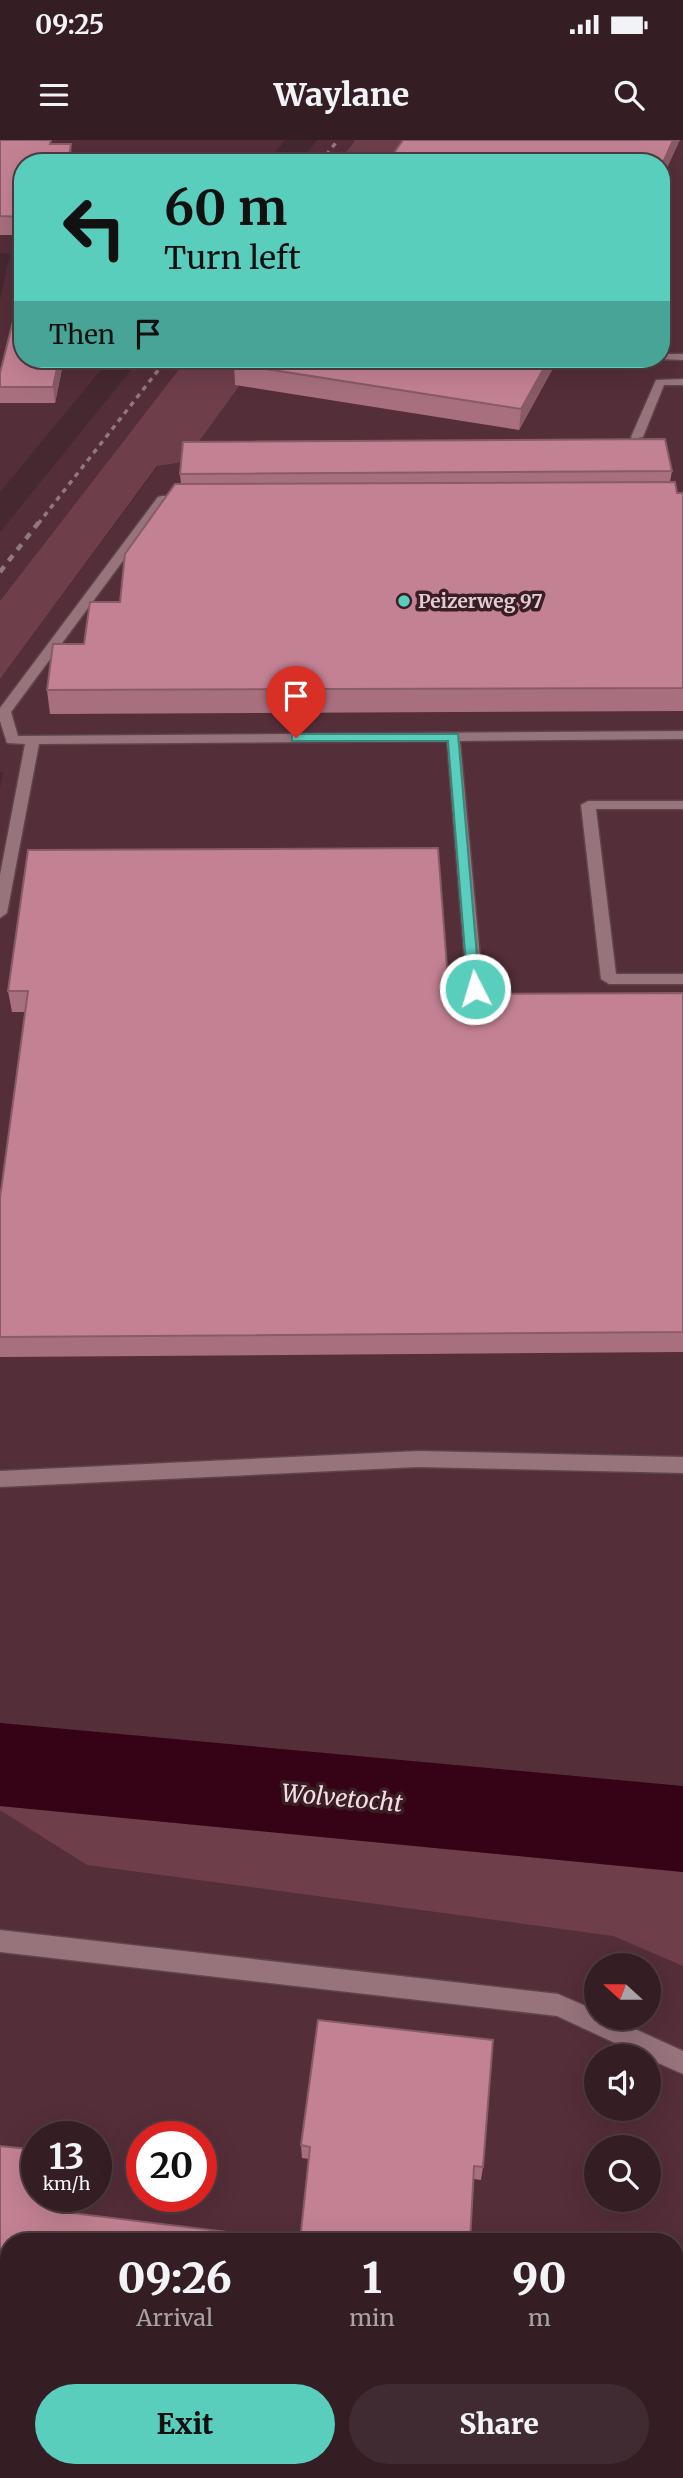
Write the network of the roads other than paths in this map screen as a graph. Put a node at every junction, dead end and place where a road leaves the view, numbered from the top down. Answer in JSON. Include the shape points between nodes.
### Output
{"nodes":[{"id":1,"x":683,"y":382,"type":"edge"},
{"id":2,"x":637,"y":437,"type":"edge"},
{"id":3,"x":203,"y":500,"type":"edge"},
{"id":4,"x":683,"y":735,"type":"edge"},
{"id":5,"x":453,"y":737,"type":"junction"},
{"id":6,"x":33,"y":740,"type":"junction"},
{"id":7,"x":683,"y":805,"type":"edge"},
{"id":8,"x":0,"y":913,"type":"edge"},
{"id":9,"x":683,"y":979,"type":"edge"},
{"id":10,"x":475,"y":989,"type":"dead end"},
{"id":11,"x":683,"y":1465,"type":"edge"},
{"id":12,"x":0,"y":1479,"type":"edge"},
{"id":13,"x":0,"y":1941,"type":"edge"},
{"id":14,"x":683,"y":2063,"type":"edge"}],
"edges":[{"from":1,"to":2,"type":"lane","via":[[660,382]]},
{"from":3,"to":6,"type":"lane","via":[[162,500],[4,712],[12,740]]},
{"from":4,"to":5,"type":"lane"},
{"from":5,"to":6,"type":"lane"},
{"from":5,"to":10,"type":"lane"},
{"from":6,"to":8,"type":"lane"},
{"from":7,"to":9,"type":"lane","via":[[588,805],[609,979]]},
{"from":11,"to":12,"type":"lane","via":[[418,1459]]},
{"from":13,"to":14,"type":"lane","via":[[558,2005]]}]}
